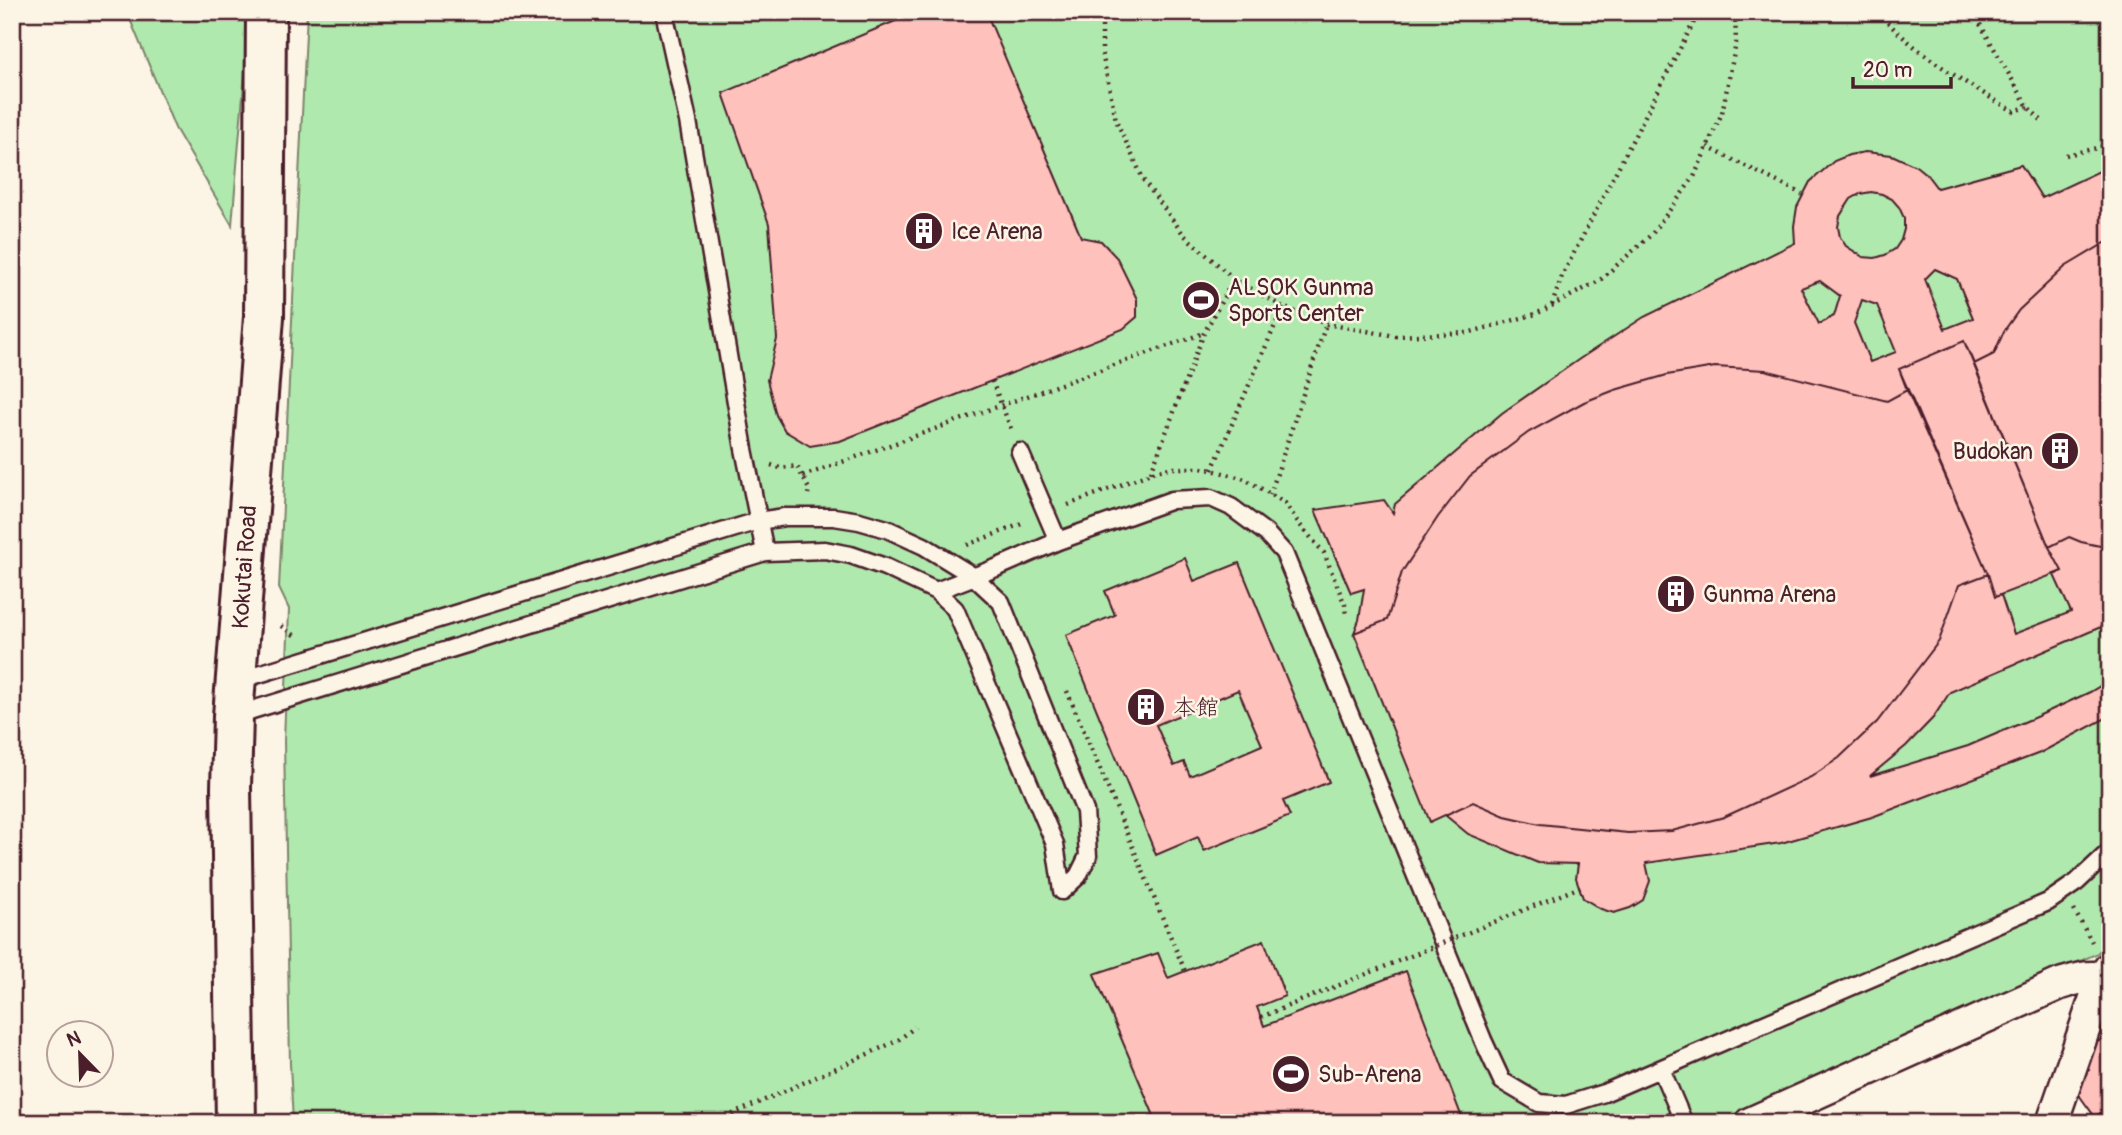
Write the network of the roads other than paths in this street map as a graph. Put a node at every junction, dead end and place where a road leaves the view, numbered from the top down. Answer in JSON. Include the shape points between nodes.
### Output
{"nodes":[{"id":1,"x":266,"y":12,"type":"edge"},
{"id":2,"x":664,"y":12,"type":"edge"},
{"id":3,"x":1020,"y":452,"type":"road end"},
{"id":4,"x":758,"y":521,"type":"junction"},
{"id":5,"x":1058,"y":541,"type":"junction"},
{"id":6,"x":765,"y":552,"type":"junction"},
{"id":7,"x":973,"y":576,"type":"junction"},
{"id":8,"x":936,"y":591,"type":"junction"},
{"id":9,"x":234,"y":699,"type":"junction"},
{"id":10,"x":2110,"y":851,"type":"edge"},
{"id":11,"x":2107,"y":975,"type":"edge"},
{"id":12,"x":1661,"y":1069,"type":"junction"},
{"id":13,"x":236,"y":1123,"type":"edge"},
{"id":14,"x":1684,"y":1123,"type":"edge"},
{"id":15,"x":1750,"y":1123,"type":"edge"},
{"id":16,"x":2052,"y":1123,"type":"edge"}],
"edges":[{"from":1,"to":9,"type":"street","name":"Kokutai Road","via":[[264,317]]},
{"from":2,"to":4,"type":"lane","via":[[688,121]]},
{"from":3,"to":5,"type":"lane"},
{"from":4,"to":6,"type":"lane"},
{"from":4,"to":7,"type":"lane","via":[[809,516],[859,520],[924,546]]},
{"from":4,"to":9,"type":"lane"},
{"from":5,"to":7,"type":"lane"},
{"from":5,"to":12,"type":"lane","via":[[1172,500],[1211,498],[1266,533],[1284,553],[1502,1081],[1539,1103],[1566,1105]]},
{"from":6,"to":8,"type":"lane","via":[[825,550],[851,555]]},
{"from":6,"to":9,"type":"lane"},
{"from":7,"to":8,"type":"lane"},
{"from":7,"to":8,"type":"lane","via":[[1001,602],[1085,811],[1088,856],[1078,876],[1062,891],[1055,844],[979,663],[955,609]]},
{"from":9,"to":13,"type":"street","name":"Kokutai Road"},
{"from":10,"to":12,"type":"lane","via":[[2048,902]]},
{"from":11,"to":15,"type":"street","via":[[2060,984]]},
{"from":11,"to":16,"type":"street"},
{"from":12,"to":14,"type":"lane"}]}
